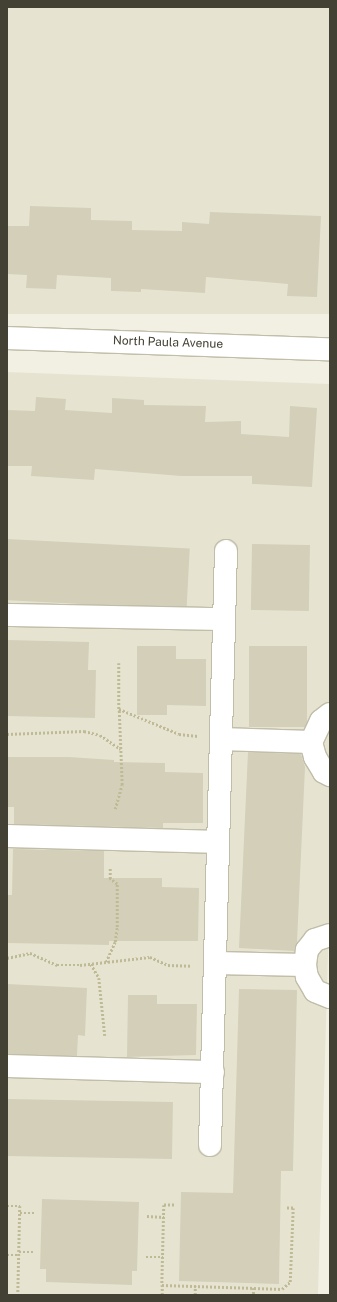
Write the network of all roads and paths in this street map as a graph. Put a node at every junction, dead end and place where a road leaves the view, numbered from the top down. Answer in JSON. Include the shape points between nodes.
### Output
{"nodes":[{"id":1,"x":7,"y":338,"type":"edge"},
{"id":2,"x":330,"y":349,"type":"edge"},
{"id":3,"x":226,"y":551,"type":"dead end"},
{"id":4,"x":7,"y":615,"type":"edge"},
{"id":5,"x":224,"y":618,"type":"junction"},
{"id":6,"x":119,"y":663,"type":"dead end"},
{"id":7,"x":119,"y":709,"type":"junction"},
{"id":8,"x":330,"y":714,"type":"edge"},
{"id":9,"x":7,"y":734,"type":"edge"},
{"id":10,"x":198,"y":736,"type":"dead end"},
{"id":11,"x":221,"y":739,"type":"junction"},
{"id":12,"x":311,"y":742,"type":"junction"},
{"id":13,"x":121,"y":749,"type":"junction"},
{"id":14,"x":330,"y":775,"type":"edge"},
{"id":15,"x":115,"y":809,"type":"dead end"},
{"id":16,"x":7,"y":836,"type":"edge"},
{"id":17,"x":218,"y":842,"type":"junction"},
{"id":18,"x":110,"y":867,"type":"dead end"},
{"id":19,"x":330,"y":935,"type":"edge"},
{"id":20,"x":7,"y":958,"type":"edge"},
{"id":21,"x":106,"y":962,"type":"junction"},
{"id":22,"x":215,"y":963,"type":"junction"},
{"id":23,"x":91,"y":964,"type":"junction"},
{"id":24,"x":305,"y":965,"type":"junction"},
{"id":25,"x":191,"y":966,"type":"dead end"},
{"id":26,"x":330,"y":997,"type":"edge"},
{"id":27,"x":105,"y":1036,"type":"dead end"},
{"id":28,"x":7,"y":1066,"type":"edge"},
{"id":29,"x":213,"y":1072,"type":"junction"},
{"id":30,"x":210,"y":1145,"type":"dead end"},
{"id":31,"x":174,"y":1205,"type":"dead end"},
{"id":32,"x":7,"y":1206,"type":"edge"},
{"id":33,"x":287,"y":1208,"type":"dead end"},
{"id":34,"x":20,"y":1213,"type":"junction"},
{"id":35,"x":35,"y":1213,"type":"dead end"},
{"id":36,"x":147,"y":1216,"type":"dead end"},
{"id":37,"x":164,"y":1217,"type":"junction"},
{"id":38,"x":33,"y":1252,"type":"dead end"},
{"id":39,"x":19,"y":1254,"type":"junction"},
{"id":40,"x":7,"y":1255,"type":"edge"},
{"id":41,"x":146,"y":1257,"type":"dead end"},
{"id":42,"x":163,"y":1257,"type":"junction"},
{"id":43,"x":286,"y":1257,"type":"dead end"},
{"id":44,"x":291,"y":1257,"type":"junction"},
{"id":45,"x":162,"y":1285,"type":"junction"},
{"id":46,"x":195,"y":1286,"type":"junction"},
{"id":47,"x":253,"y":1288,"type":"junction"},
{"id":48,"x":18,"y":1295,"type":"edge"},
{"id":49,"x":162,"y":1295,"type":"edge"},
{"id":50,"x":195,"y":1295,"type":"edge"},
{"id":51,"x":254,"y":1295,"type":"edge"}],
"edges":[{"from":1,"to":2,"type":"street","name":"North Paula Avenue"},
{"from":3,"to":5,"type":"street"},
{"from":4,"to":5,"type":"street"},
{"from":5,"to":11,"type":"street"},
{"from":6,"to":7,"type":"path"},
{"from":7,"to":10,"type":"path","via":[[179,734]]},
{"from":7,"to":13,"type":"path"},
{"from":8,"to":12,"type":"street","via":[[321,721]]},
{"from":9,"to":13,"type":"path","via":[[84,731],[100,735]]},
{"from":11,"to":12,"type":"street"},
{"from":11,"to":17,"type":"street"},
{"from":12,"to":14,"type":"street","via":[[315,757],[324,772]]},
{"from":13,"to":15,"type":"path","via":[[122,785]]},
{"from":16,"to":17,"type":"street"},
{"from":17,"to":22,"type":"street"},
{"from":18,"to":21,"type":"path","via":[[110,879],[117,884],[117,927],[115,942]]},
{"from":19,"to":24,"type":"street","via":[[315,940],[308,950]]},
{"from":20,"to":23,"type":"path","via":[[30,953],[57,965]]},
{"from":21,"to":23,"type":"path"},
{"from":21,"to":25,"type":"path","via":[[150,957],[168,965]]},
{"from":22,"to":24,"type":"street"},
{"from":22,"to":29,"type":"street"},
{"from":23,"to":27,"type":"path","via":[[99,978]]},
{"from":24,"to":26,"type":"street","via":[[307,977],[315,991]]},
{"from":28,"to":29,"type":"street"},
{"from":29,"to":30,"type":"street"},
{"from":31,"to":37,"type":"path","via":[[164,1205]]},
{"from":32,"to":34,"type":"path","via":[[20,1206]]},
{"from":33,"to":44,"type":"path","via":[[293,1208]]},
{"from":34,"to":35,"type":"path"},
{"from":34,"to":39,"type":"path"},
{"from":36,"to":37,"type":"path"},
{"from":37,"to":42,"type":"path"},
{"from":38,"to":39,"type":"path"},
{"from":39,"to":40,"type":"path"},
{"from":39,"to":48,"type":"path"},
{"from":41,"to":42,"type":"path"},
{"from":42,"to":45,"type":"path"},
{"from":43,"to":44,"type":"path"},
{"from":44,"to":47,"type":"path","via":[[290,1282],[282,1289]]},
{"from":45,"to":46,"type":"path"},
{"from":45,"to":49,"type":"path"},
{"from":46,"to":47,"type":"path"},
{"from":46,"to":50,"type":"path"},
{"from":47,"to":51,"type":"path"}]}
